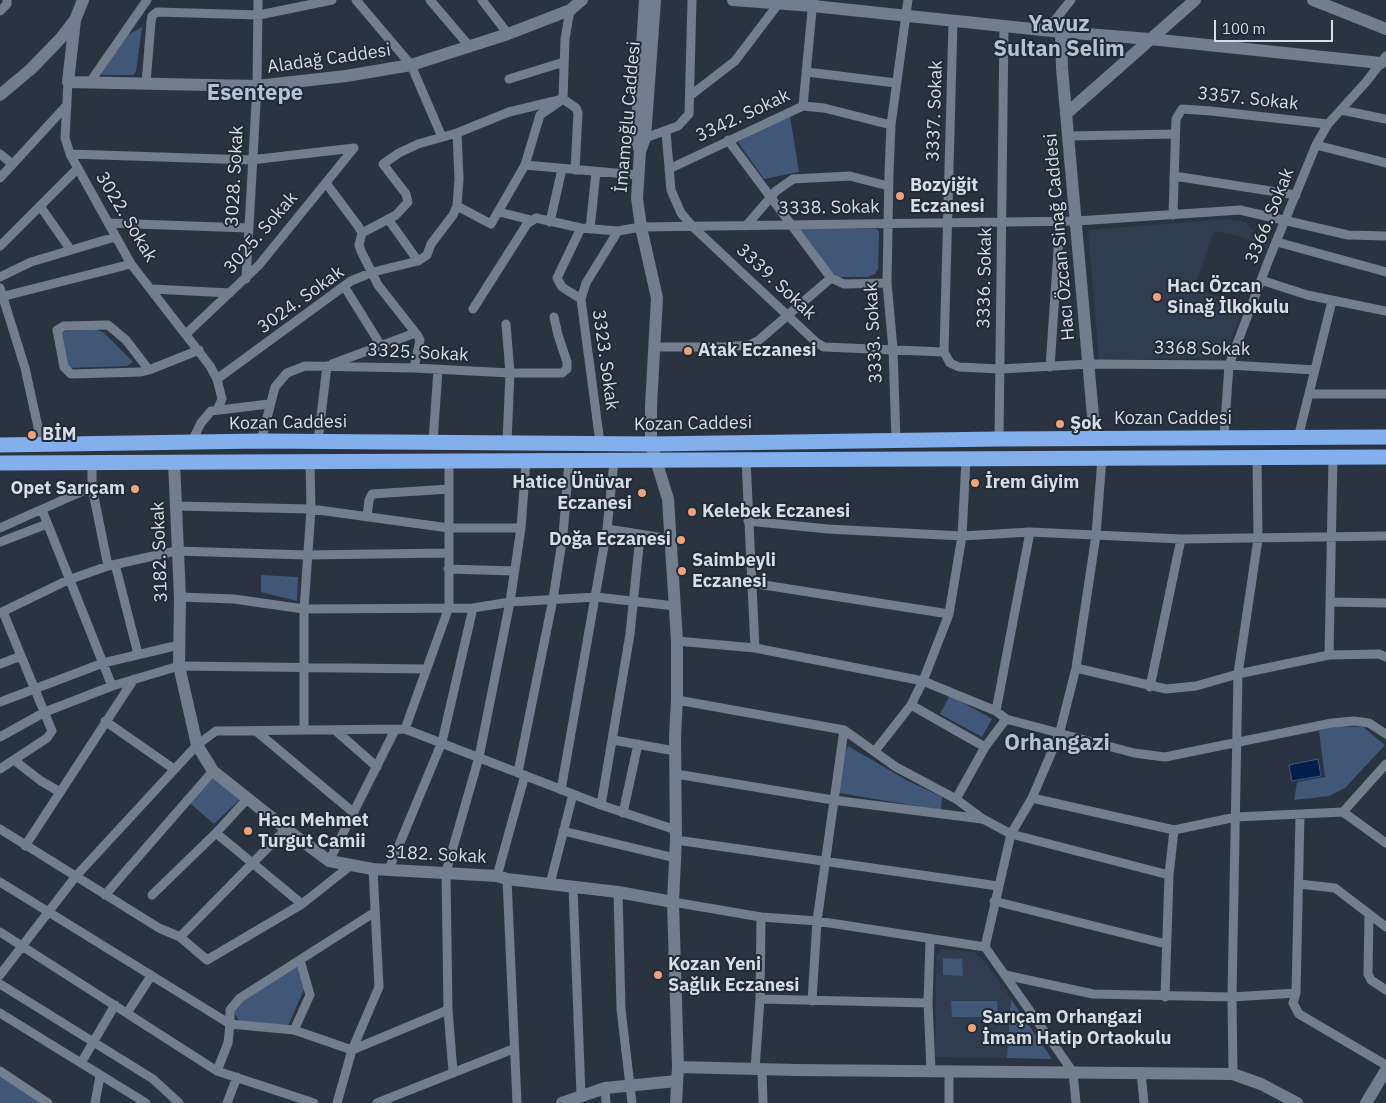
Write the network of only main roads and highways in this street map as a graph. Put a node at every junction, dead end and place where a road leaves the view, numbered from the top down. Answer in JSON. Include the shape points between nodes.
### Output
{"nodes":[{"id":1,"x":83,"y":0,"type":"edge"},
{"id":2,"x":582,"y":0,"type":"edge"},
{"id":3,"x":645,"y":0,"type":"edge"},
{"id":4,"x":655,"y":0,"type":"edge"},
{"id":5,"x":734,"y":0,"type":"edge"},
{"id":6,"x":1195,"y":0,"type":"edge"},
{"id":7,"x":1321,"y":1,"type":"edge"},
{"id":8,"x":813,"y":3,"type":"edge"},
{"id":9,"x":75,"y":20,"type":"junction"},
{"id":10,"x":1386,"y":29,"type":"edge"},
{"id":11,"x":1056,"y":32,"type":"junction"},
{"id":12,"x":1150,"y":39,"type":"junction"},
{"id":13,"x":1383,"y":60,"type":"edge"},
{"id":14,"x":68,"y":82,"type":"joint"},
{"id":15,"x":0,"y":95,"type":"edge"},
{"id":16,"x":1066,"y":114,"type":"junction"},
{"id":17,"x":640,"y":151,"type":"junction"},
{"id":18,"x":1386,"y":437,"type":"edge"},
{"id":19,"x":1095,"y":438,"type":"junction"},
{"id":20,"x":1,"y":442,"type":"edge"},
{"id":21,"x":652,"y":444,"type":"junction"},
{"id":22,"x":1386,"y":457,"type":"edge"},
{"id":23,"x":174,"y":462,"type":"junction"},
{"id":24,"x":657,"y":462,"type":"junction"},
{"id":25,"x":0,"y":463,"type":"edge"},
{"id":26,"x":672,"y":902,"type":"junction"},
{"id":27,"x":678,"y":1067,"type":"junction"},
{"id":28,"x":1386,"y":1070,"type":"edge"},
{"id":29,"x":677,"y":1081,"type":"junction"},
{"id":30,"x":562,"y":1103,"type":"edge"},
{"id":31,"x":676,"y":1103,"type":"edge"},
{"id":32,"x":1297,"y":1103,"type":"edge"},
{"id":33,"x":1366,"y":1103,"type":"edge"}],
"edges":[{"from":1,"to":9,"type":"main road"},
{"from":2,"to":14,"type":"main road","name":"Aladağ Caddesi","via":[[570,10],[470,47],[411,65],[346,76],[257,86]]},
{"from":3,"to":17,"type":"main road","via":[[636,139]]},
{"from":4,"to":17,"type":"main road","name":"İmamoğlu Caddesi","via":[[645,138]]},
{"from":5,"to":8,"type":"main road"},
{"from":6,"to":12,"type":"main road"},
{"from":7,"to":10,"type":"main road"},
{"from":8,"to":11,"type":"main road","via":[[907,17]]},
{"from":9,"to":14,"type":"main road","name":"3022. Sokak"},
{"from":9,"to":15,"type":"main road","via":[[52,48]]},
{"from":11,"to":12,"type":"main road"},
{"from":11,"to":16,"type":"main road","name":"Hacı Özcan Sinağ Caddesi"},
{"from":12,"to":13,"type":"main road"},
{"from":12,"to":16,"type":"main road"},
{"from":16,"to":19,"type":"main road","name":"Hacı Özcan Sinağ Caddesi"},
{"from":17,"to":21,"type":"main road","name":"İmamoğlu Caddesi","via":[[641,227],[657,298]]},
{"from":18,"to":19,"type":"highway","name":"Kozan Caddesi"},
{"from":19,"to":21,"type":"highway","name":"Kozan Caddesi"},
{"from":20,"to":21,"type":"highway","name":"Kozan Caddesi","via":[[42,445],[261,441]]},
{"from":21,"to":24,"type":"main road","name":"İmamoğlu Caddesi"},
{"from":22,"to":24,"type":"highway","name":"Kozan Caddesi"},
{"from":23,"to":24,"type":"highway","name":"Kozan Caddesi"},
{"from":23,"to":25,"type":"highway","name":"Kozan Caddesi"},
{"from":23,"to":26,"type":"main road","name":"3182. Sokak","via":[[180,597],[179,666],[197,745],[213,770],[286,830],[330,861],[350,866],[502,878]]},
{"from":24,"to":26,"type":"main road","name":"İmamoğlu Caddesi","via":[[668,499],[677,642],[676,835]]},
{"from":26,"to":27,"type":"main road","name":"İmamoğlu Caddesi"},
{"from":27,"to":29,"type":"main road","name":"İmamoğlu Caddesi"},
{"from":27,"to":32,"type":"main road","via":[[1233,1074]]},
{"from":28,"to":33,"type":"main road"},
{"from":29,"to":30,"type":"main road","via":[[605,1088]]},
{"from":29,"to":31,"type":"main road","name":"İmamoğlu Caddesi"}]}
